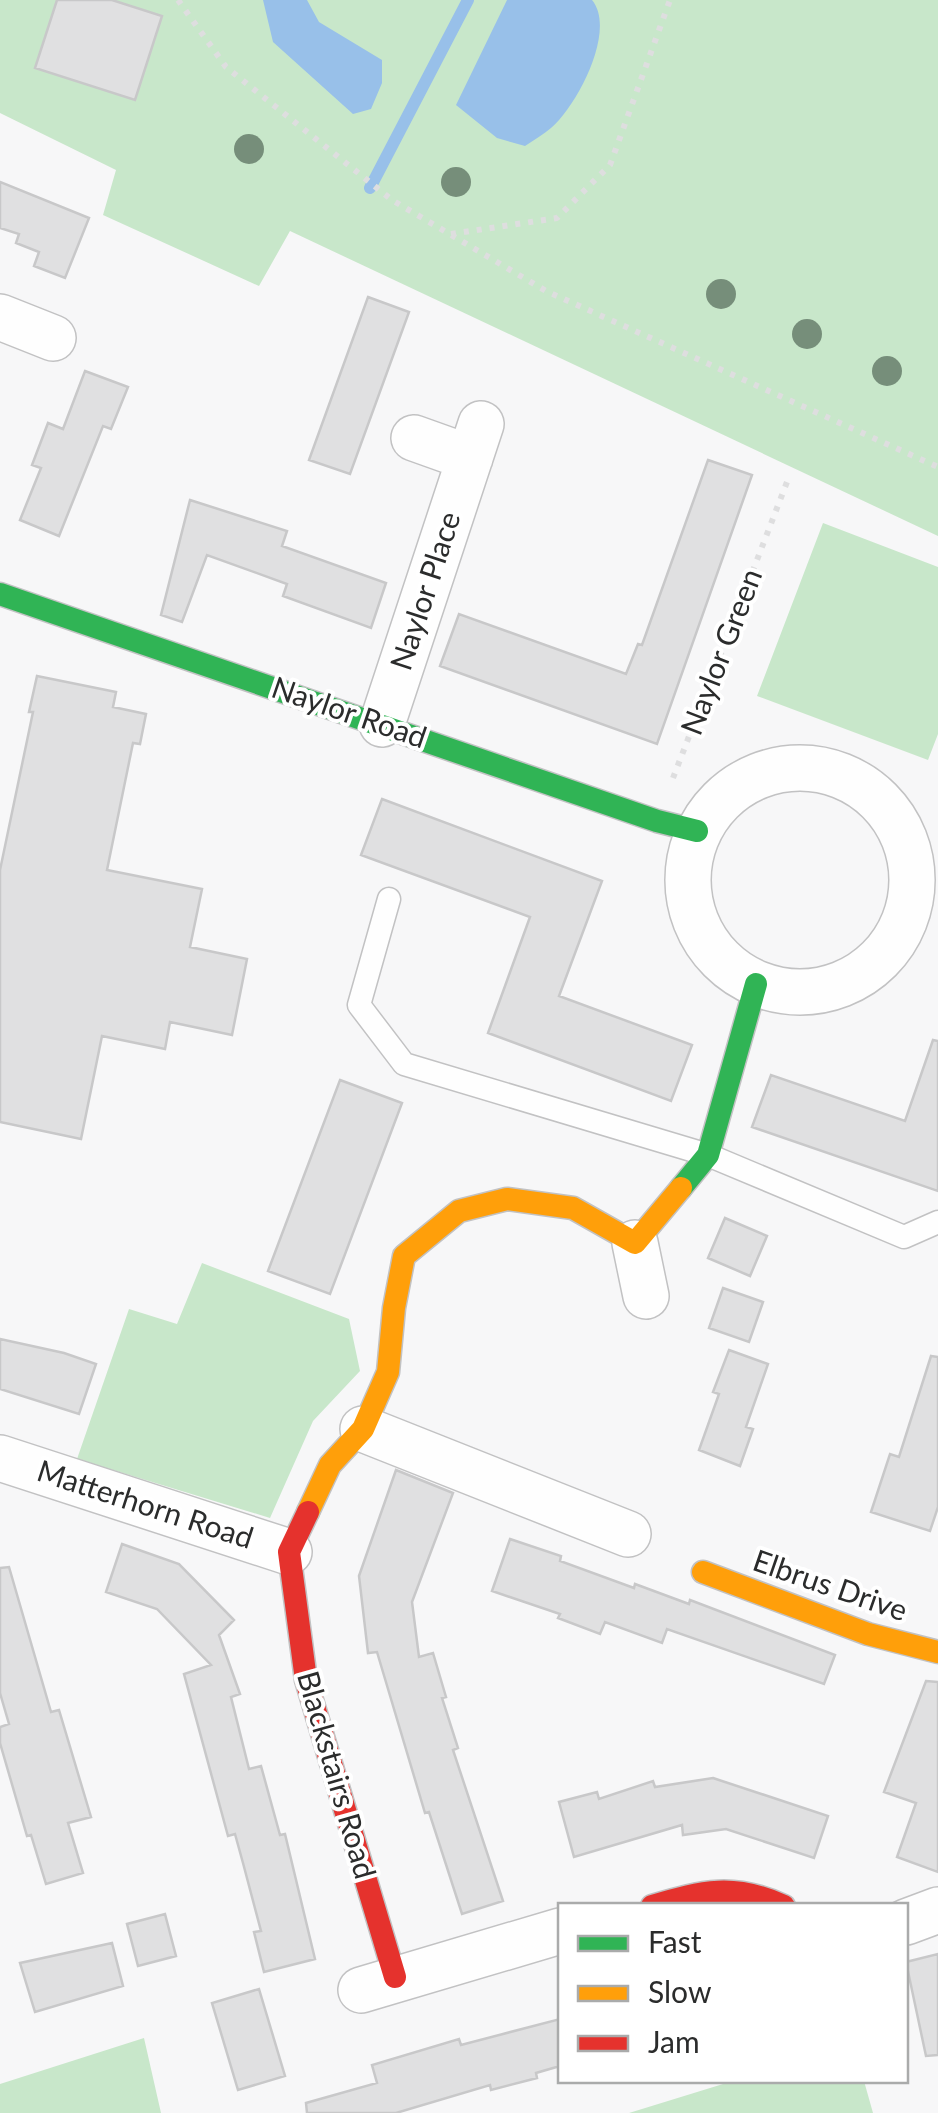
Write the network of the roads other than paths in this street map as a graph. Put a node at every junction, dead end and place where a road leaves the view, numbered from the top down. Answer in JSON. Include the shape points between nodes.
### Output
{"nodes":[{"id":1,"x":1,"y":299,"type":"edge"},
{"id":2,"x":53,"y":338,"type":"dead end"},
{"id":3,"x":414,"y":438,"type":"dead end"},
{"id":4,"x":0,"y":594,"type":"edge"},
{"id":5,"x":382,"y":724,"type":"junction"},
{"id":6,"x":677,"y":826,"type":"junction"},
{"id":7,"x":389,"y":900,"type":"dead end"},
{"id":8,"x":924,"y":919,"type":"edge"},
{"id":9,"x":756,"y":984,"type":"junction"},
{"id":10,"x":708,"y":1155,"type":"junction"},
{"id":11,"x":938,"y":1222,"type":"edge"},
{"id":12,"x":635,"y":1243,"type":"junction"},
{"id":13,"x":646,"y":1296,"type":"dead end"},
{"id":14,"x":363,"y":1428,"type":"junction"},
{"id":15,"x":0,"y":1458,"type":"edge"},
{"id":16,"x":628,"y":1534,"type":"dead end"},
{"id":17,"x":289,"y":1552,"type":"junction"},
{"id":18,"x":702,"y":1572,"type":"dead end"},
{"id":19,"x":938,"y":1652,"type":"edge"},
{"id":20,"x":662,"y":1903,"type":"edge"},
{"id":21,"x":778,"y":1903,"type":"edge"},
{"id":22,"x":938,"y":1910,"type":"edge"},
{"id":23,"x":908,"y":1921,"type":"edge"},
{"id":24,"x":558,"y":1932,"type":"edge"},
{"id":25,"x":378,"y":1983,"type":"joint"}],
"edges":[{"from":1,"to":2,"type":"street"},
{"from":3,"to":5,"type":"street","name":"Naylor Place","via":[[475,441]]},
{"from":4,"to":5,"type":"street","name":"Naylor Road"},
{"from":5,"to":6,"type":"street","name":"Naylor Road"},
{"from":6,"to":8,"type":"street","via":[[749,779],[784,768],[822,769],[857,782],[886,806],[906,837]]},
{"from":6,"to":9,"type":"street","via":[[689,903],[702,937],[725,965]]},
{"from":7,"to":10,"type":"lane","via":[[359,1006],[404,1064]]},
{"from":8,"to":9,"type":"street","via":[[866,972],[832,989],[793,993]]},
{"from":9,"to":10,"type":"street"},
{"from":10,"to":11,"type":"lane","via":[[904,1237]]},
{"from":10,"to":12,"type":"street"},
{"from":12,"to":13,"type":"street"},
{"from":12,"to":14,"type":"street","via":[[573,1208],[507,1199],[459,1211],[404,1256],[388,1372]]},
{"from":14,"to":16,"type":"street"},
{"from":14,"to":17,"type":"street","via":[[330,1464]]},
{"from":15,"to":17,"type":"street","name":"Matterhorn Road"},
{"from":17,"to":25,"type":"street","name":"Blackstairs Road","via":[[306,1680]]},
{"from":18,"to":19,"type":"street","name":"Elbrus Drive","via":[[868,1634]]},
{"from":20,"to":21,"type":"street","via":[[714,1888],[759,1893]]},
{"from":22,"to":23,"type":"street"},
{"from":24,"to":25,"type":"street","name":"Blackstairs Road"}]}
